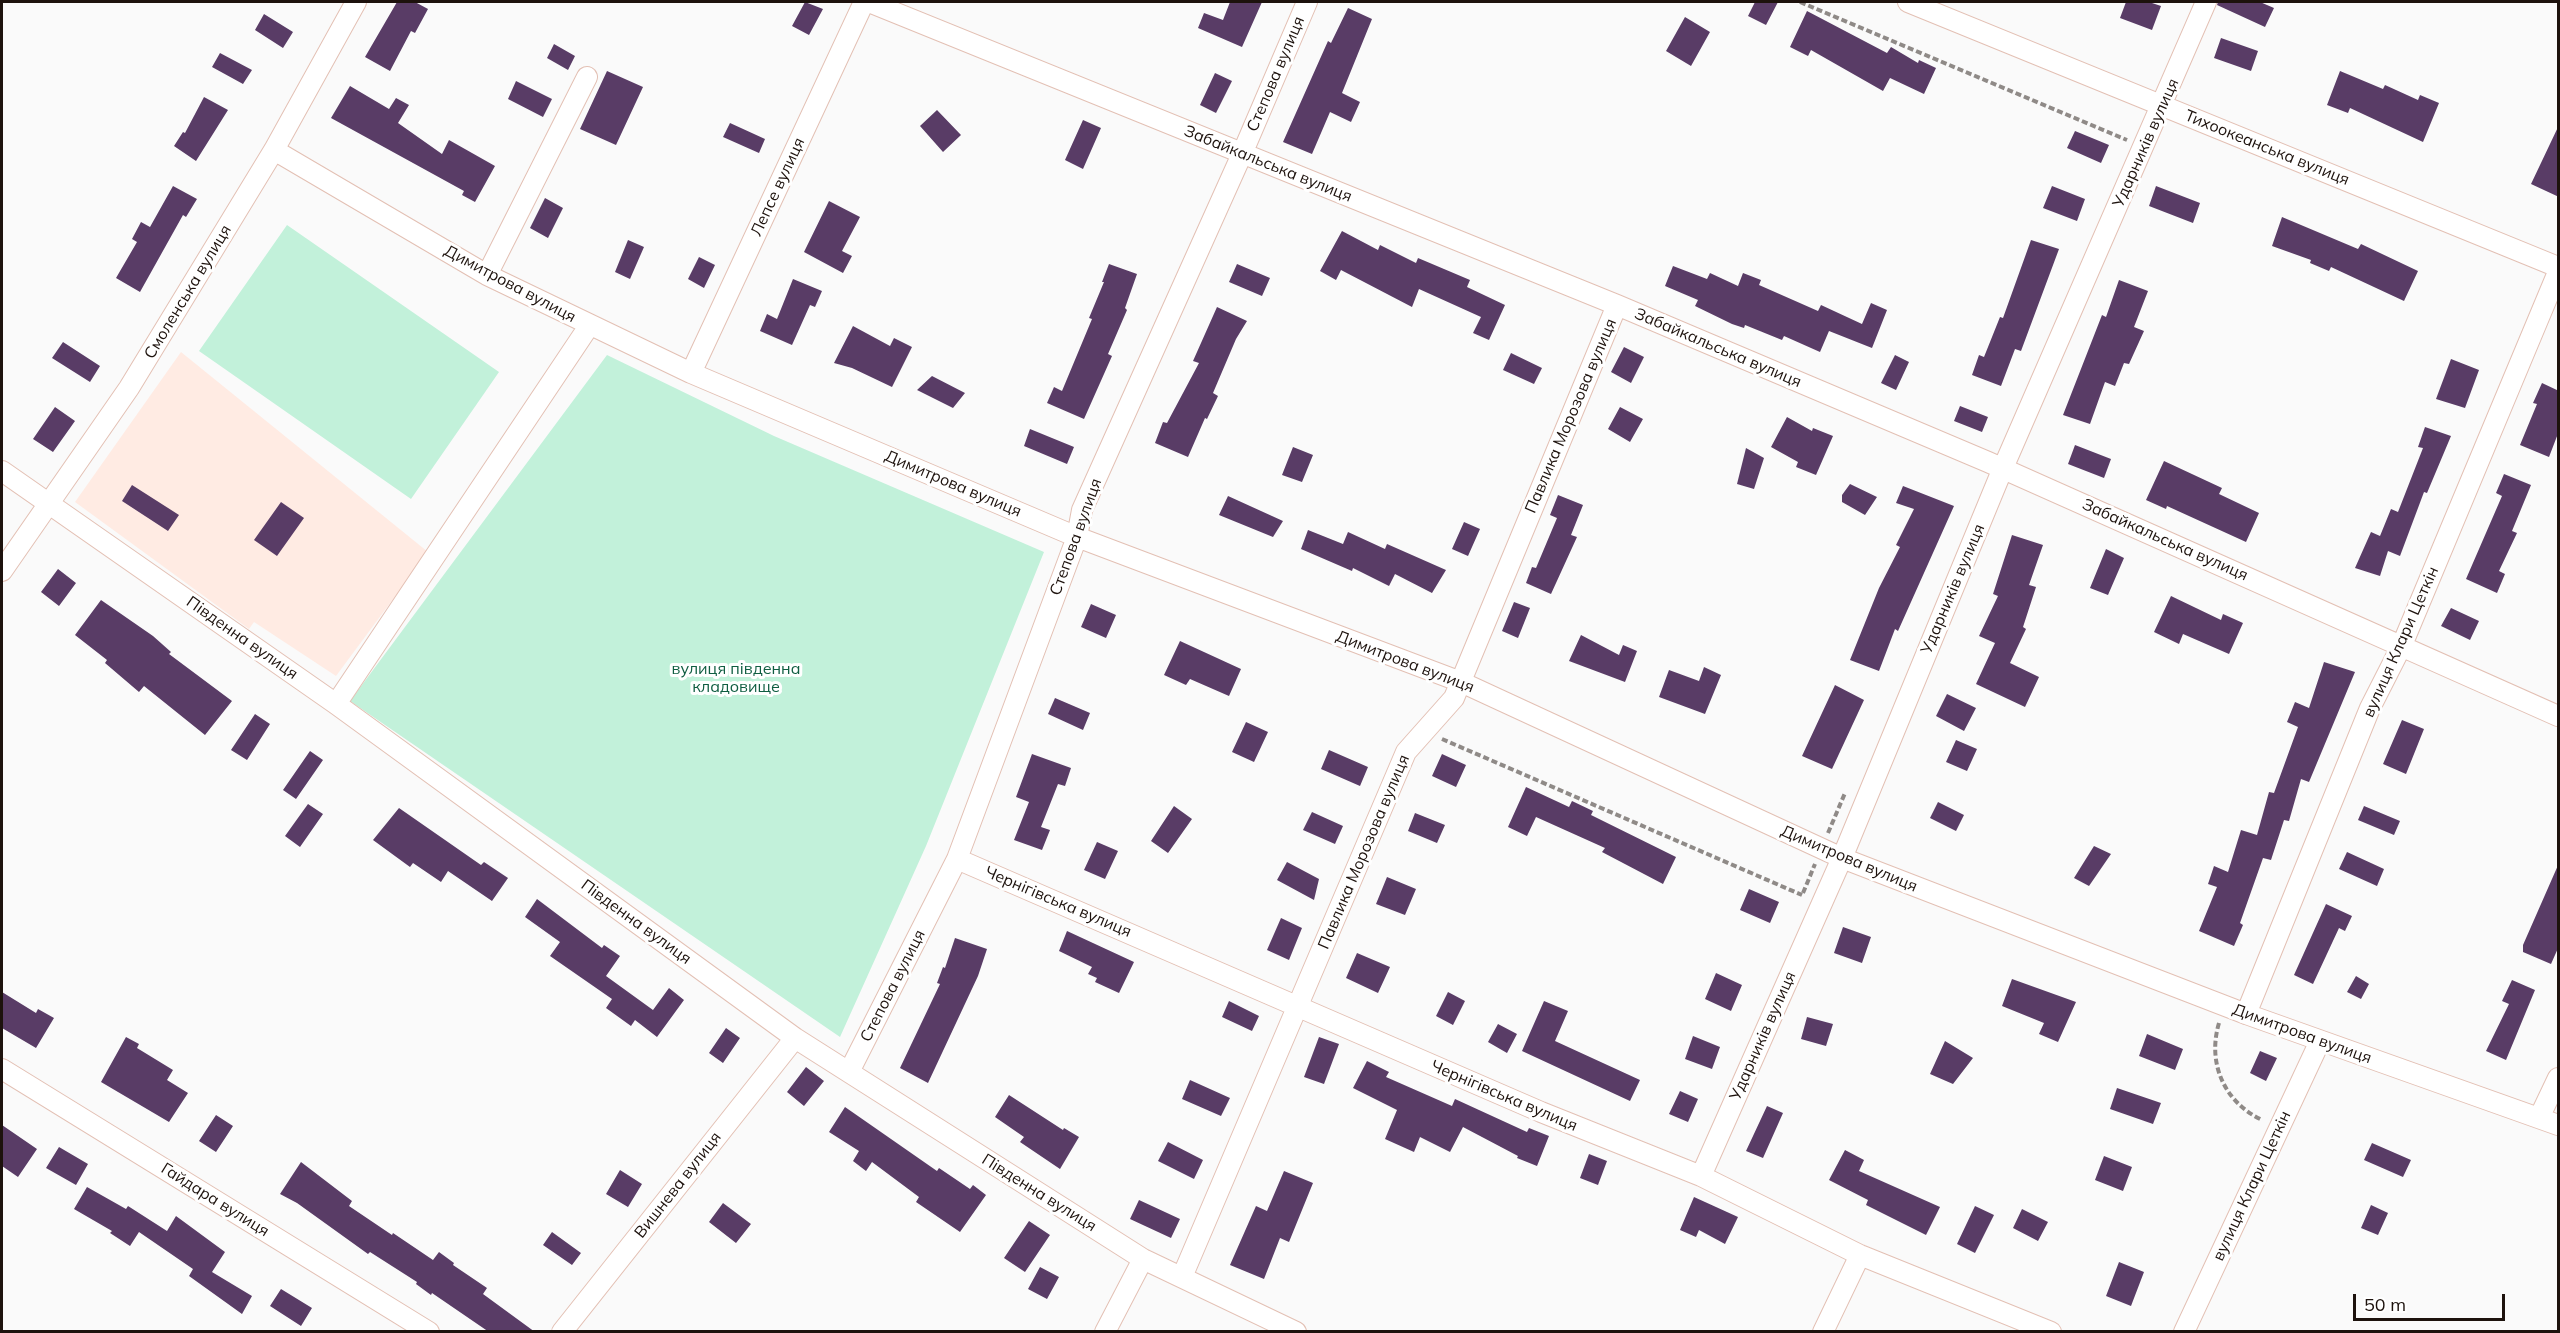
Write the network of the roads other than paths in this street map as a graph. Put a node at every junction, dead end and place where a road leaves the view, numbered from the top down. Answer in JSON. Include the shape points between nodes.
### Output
{"nodes":[{"id":1,"x":356,"y":2,"type":"edge"},
{"id":2,"x":867,"y":2,"type":"edge"},
{"id":3,"x":1307,"y":2,"type":"edge"},
{"id":4,"x":1908,"y":2,"type":"edge"},
{"id":5,"x":2206,"y":2,"type":"edge"},
{"id":6,"x":587,"y":78,"type":"dead end"},
{"id":7,"x":2163,"y":105,"type":"junction"},
{"id":8,"x":274,"y":150,"type":"junction"},
{"id":9,"x":1242,"y":154,"type":"junction"},
{"id":10,"x":2559,"y":267,"type":"edge"},
{"id":11,"x":2559,"y":272,"type":"edge"},
{"id":12,"x":487,"y":275,"type":"junction"},
{"id":13,"x":1617,"y":305,"type":"junction"},
{"id":14,"x":589,"y":326,"type":"junction"},
{"id":15,"x":691,"y":373,"type":"junction"},
{"id":16,"x":2003,"y":468,"type":"junction"},
{"id":17,"x":2,"y":471,"type":"edge"},
{"id":18,"x":49,"y":502,"type":"junction"},
{"id":19,"x":1077,"y":537,"type":"junction"},
{"id":20,"x":2,"y":570,"type":"edge"},
{"id":21,"x":2402,"y":645,"type":"junction"},
{"id":22,"x":1461,"y":682,"type":"junction"},
{"id":23,"x":336,"y":704,"type":"junction"},
{"id":24,"x":2559,"y":716,"type":"edge"},
{"id":25,"x":1842,"y":858,"type":"junction"},
{"id":26,"x":957,"y":859,"type":"junction"},
{"id":27,"x":1298,"y":1006,"type":"junction"},
{"id":28,"x":2246,"y":1014,"type":"junction"},
{"id":29,"x":795,"y":1038,"type":"junction"},
{"id":30,"x":2320,"y":1041,"type":"junction"},
{"id":31,"x":2,"y":1069,"type":"edge"},
{"id":32,"x":849,"y":1072,"type":"junction"},
{"id":33,"x":2559,"y":1078,"type":"edge"},
{"id":34,"x":2539,"y":1118,"type":"junction"},
{"id":35,"x":2559,"y":1125,"type":"edge"},
{"id":36,"x":1701,"y":1176,"type":"junction"},
{"id":37,"x":1860,"y":1255,"type":"junction"},
{"id":38,"x":1143,"y":1259,"type":"junction"},
{"id":39,"x":1182,"y":1277,"type":"junction"},
{"id":40,"x":429,"y":1332,"type":"edge"},
{"id":41,"x":562,"y":1332,"type":"edge"},
{"id":42,"x":1105,"y":1332,"type":"edge"},
{"id":43,"x":1296,"y":1332,"type":"edge"},
{"id":44,"x":1823,"y":1332,"type":"edge"},
{"id":45,"x":2051,"y":1332,"type":"edge"},
{"id":46,"x":2184,"y":1332,"type":"edge"}],
"edges":[{"from":1,"to":8,"type":"street","name":"Смоленська вулиця"},
{"from":2,"to":9,"type":"street","name":"Забайкальська вулиця"},
{"from":2,"to":15,"type":"street","name":"Лепсе вулиця"},
{"from":3,"to":9,"type":"street","name":"Степова вулиця"},
{"from":4,"to":7,"type":"street","name":"Тихоокеанська вулиця"},
{"from":5,"to":7,"type":"street","name":"Ударників вулиця"},
{"from":6,"to":12,"type":"street"},
{"from":7,"to":10,"type":"street","name":"Тихоокеанська вулиця"},
{"from":7,"to":16,"type":"street","name":"Ударників вулиця"},
{"from":8,"to":12,"type":"street","name":"Димитрова вулиця"},
{"from":8,"to":18,"type":"street","name":"Смоленська вулиця","via":[[129,388]]},
{"from":9,"to":13,"type":"street","name":"Забайкальська вулиця"},
{"from":9,"to":19,"type":"street","name":"Степова вулиця","via":[[1082,510]]},
{"from":11,"to":21,"type":"street","name":"вулиця Клари Цеткін"},
{"from":12,"to":14,"type":"street","name":"Димитрова вулиця"},
{"from":13,"to":16,"type":"street","name":"Забайкальська вулиця"},
{"from":13,"to":22,"type":"street","name":"Павлика Морозова вулиця"},
{"from":14,"to":15,"type":"street","name":"Димитрова вулиця"},
{"from":14,"to":23,"type":"street"},
{"from":15,"to":19,"type":"street","name":"Димитрова вулиця"},
{"from":16,"to":21,"type":"street","name":"Забайкальська вулиця"},
{"from":16,"to":25,"type":"street","name":"Ударників вулиця"},
{"from":17,"to":18,"type":"street","name":"Південна вулиця"},
{"from":18,"to":20,"type":"street","name":"Смоленська вулиця"},
{"from":18,"to":23,"type":"street","name":"Південна вулиця"},
{"from":19,"to":22,"type":"street","name":"Димитрова вулиця"},
{"from":19,"to":26,"type":"street","name":"Степова вулиця"},
{"from":21,"to":24,"type":"street","name":"Забайкальська вулиця"},
{"from":21,"to":28,"type":"street","name":"вулиця Клари Цеткін","via":[[2370,708]]},
{"from":22,"to":25,"type":"street","name":"Димитрова вулиця"},
{"from":22,"to":27,"type":"street","name":"Павлика Морозова вулиця","via":[[1454,698],[1406,752]]},
{"from":23,"to":29,"type":"street","name":"Південна вулиця"},
{"from":25,"to":28,"type":"street","name":"Димитрова вулиця"},
{"from":25,"to":36,"type":"street","name":"Ударників вулиця"},
{"from":26,"to":27,"type":"street","name":"Чернігівська вулиця"},
{"from":26,"to":32,"type":"street","name":"Степова вулиця"},
{"from":27,"to":36,"type":"street","name":"Чернігівська вулиця","via":[[1540,1112]]},
{"from":27,"to":39,"type":"street","name":"Павлика Морозова вулиця"},
{"from":28,"to":30,"type":"street","name":"Димитрова вулиця"},
{"from":29,"to":32,"type":"street","name":"Південна вулиця"},
{"from":29,"to":41,"type":"street","name":"Вишнева вулиця"},
{"from":30,"to":34,"type":"street","name":"Димитрова вулиця"},
{"from":30,"to":46,"type":"street","name":"вулиця Клари Цеткін"},
{"from":31,"to":40,"type":"street","name":"Гайдара вулиця"},
{"from":32,"to":38,"type":"street","name":"Південна вулиця"},
{"from":33,"to":34,"type":"street"},
{"from":34,"to":35,"type":"street","name":"Димитрова вулиця"},
{"from":36,"to":37,"type":"street","name":"Чернігівська вулиця"},
{"from":37,"to":44,"type":"street"},
{"from":37,"to":45,"type":"street","name":"Чернігівська вулиця"},
{"from":38,"to":39,"type":"street","name":"Південна вулиця"},
{"from":38,"to":42,"type":"street"},
{"from":39,"to":43,"type":"street","name":"Південна вулиця"}]}
